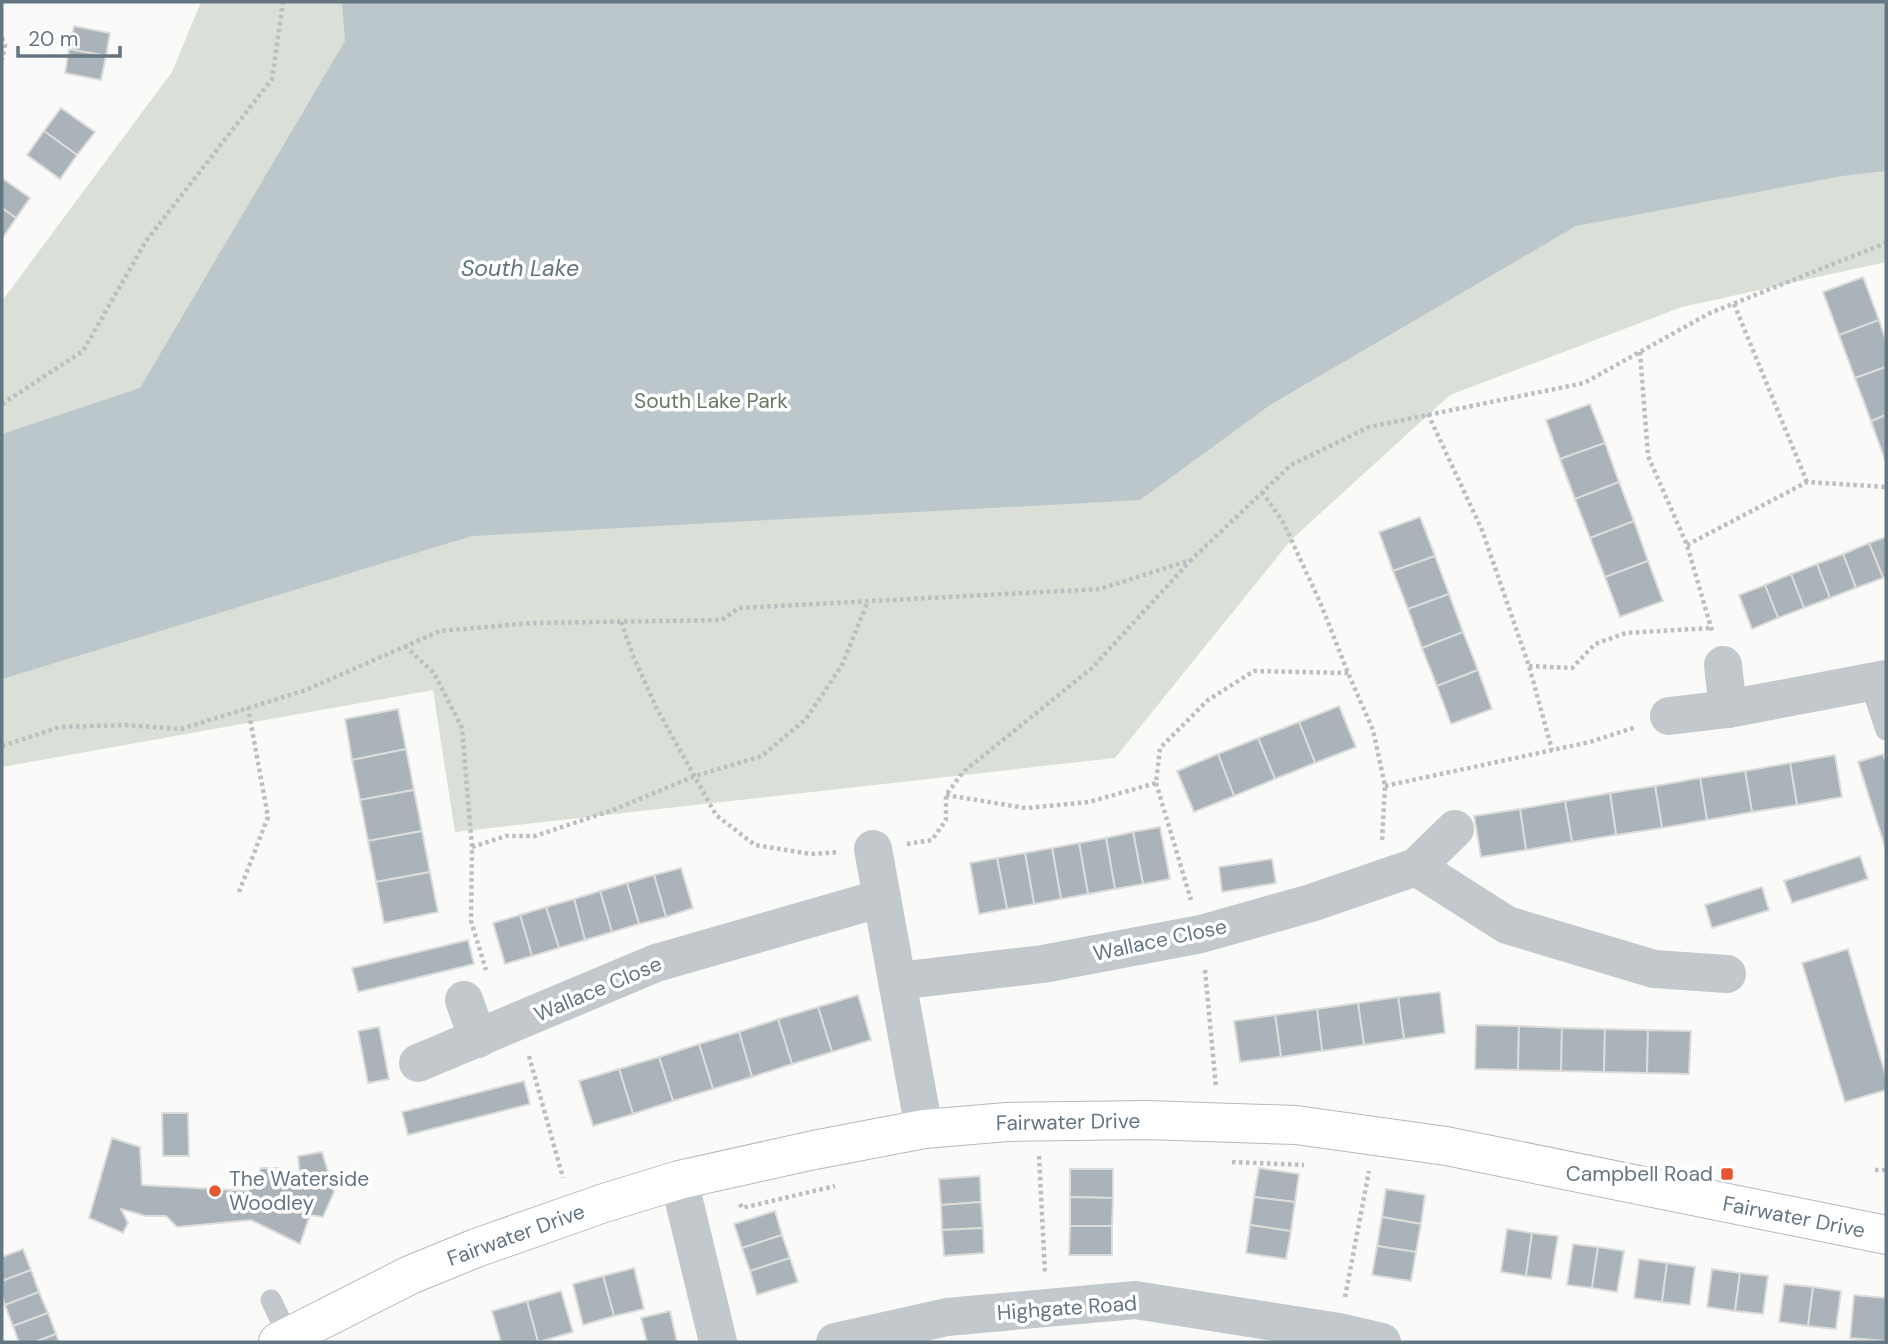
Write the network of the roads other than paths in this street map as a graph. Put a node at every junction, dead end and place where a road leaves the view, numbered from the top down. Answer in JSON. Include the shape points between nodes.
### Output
{"nodes":[{"id":1,"x":1723,"y":665,"type":"road end"},
{"id":2,"x":1877,"y":679,"type":"edge"},
{"id":3,"x":1728,"y":709,"type":"junction"},
{"id":4,"x":1669,"y":716,"type":"road end"},
{"id":5,"x":1886,"y":730,"type":"edge"},
{"id":6,"x":1455,"y":829,"type":"dead end"},
{"id":7,"x":873,"y":849,"type":"road end"},
{"id":8,"x":1416,"y":867,"type":"junction"},
{"id":9,"x":882,"y":898,"type":"junction"},
{"id":10,"x":1727,"y":974,"type":"dead end"},
{"id":11,"x":897,"y":981,"type":"junction"},
{"id":12,"x":475,"y":986,"type":"road end"},
{"id":13,"x":478,"y":1039,"type":"junction"},
{"id":14,"x":418,"y":1063,"type":"dead end"},
{"id":15,"x":924,"y":1129,"type":"junction"},
{"id":16,"x":679,"y":1180,"type":"junction"},
{"id":17,"x":1886,"y":1235,"type":"edge"},
{"id":18,"x":271,"y":1300,"type":"dead end"},
{"id":19,"x":283,"y":1339,"type":"edge"},
{"id":20,"x":718,"y":1342,"type":"edge"},
{"id":21,"x":835,"y":1342,"type":"edge"},
{"id":22,"x":1382,"y":1342,"type":"edge"}],
"edges":[{"from":1,"to":3,"type":"street"},
{"from":2,"to":3,"type":"street"},
{"from":2,"to":5,"type":"lane"},
{"from":3,"to":4,"type":"street"},
{"from":6,"to":8,"type":"street","name":"Wallace Close"},
{"from":7,"to":9,"type":"street"},
{"from":8,"to":10,"type":"street","via":[[1507,925],[1654,970]]},
{"from":8,"to":11,"type":"street","name":"Wallace Close","via":[[1201,934],[1043,964]]},
{"from":9,"to":11,"type":"street"},
{"from":9,"to":13,"type":"street","name":"Wallace Close","via":[[656,963]]},
{"from":11,"to":15,"type":"street"},
{"from":12,"to":13,"type":"street"},
{"from":13,"to":14,"type":"street","name":"Wallace Close"},
{"from":15,"to":16,"type":"street","name":"Fairwater Drive"},
{"from":15,"to":17,"type":"street","name":"Fairwater Drive","via":[[1058,1120],[1296,1125],[1446,1146]]},
{"from":16,"to":19,"type":"street","name":"Fairwater Drive","via":[[476,1248],[410,1275]]},
{"from":16,"to":20,"type":"street"},
{"from":18,"to":19,"type":"lane"},
{"from":21,"to":22,"type":"street","name":"Highgate Road","via":[[947,1317],[1135,1300]]}]}
